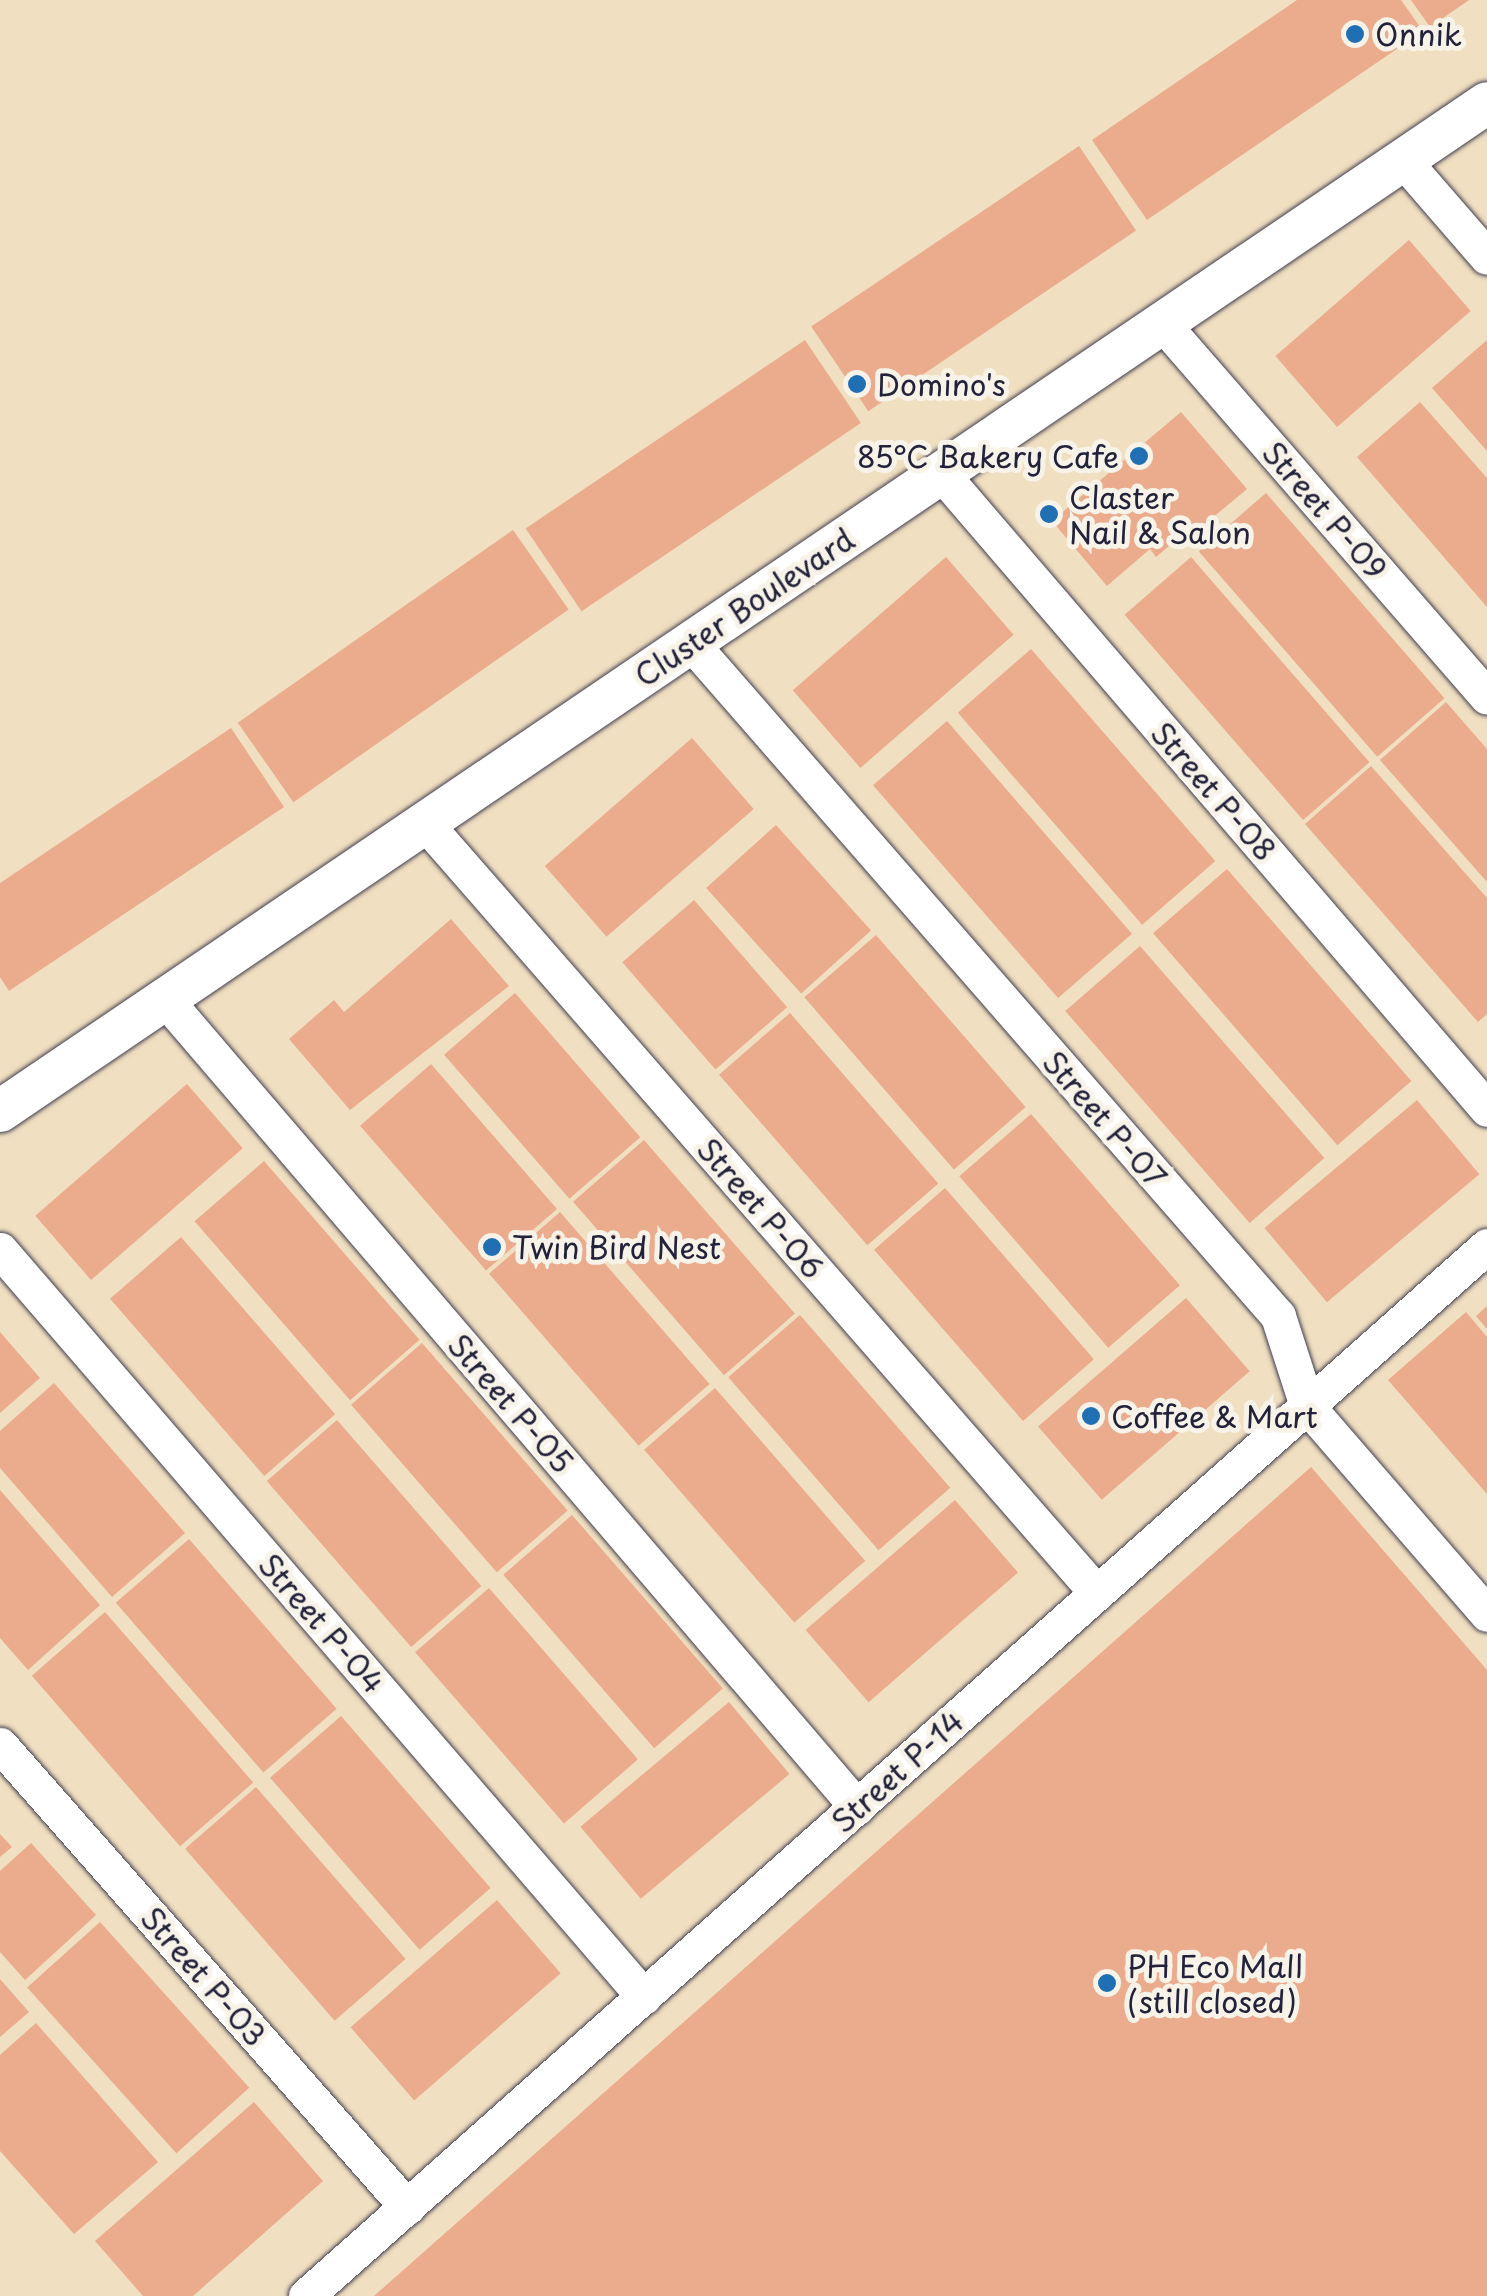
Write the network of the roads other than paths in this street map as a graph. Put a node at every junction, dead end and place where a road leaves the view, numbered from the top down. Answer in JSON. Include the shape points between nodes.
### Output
{"nodes":[{"id":1,"x":1487,"y":103,"type":"edge"},
{"id":2,"x":1403,"y":160,"type":"junction"},
{"id":3,"x":1487,"y":258,"type":"edge"},
{"id":4,"x":1162,"y":323,"type":"junction"},
{"id":5,"x":940,"y":473,"type":"junction"},
{"id":6,"x":691,"y":643,"type":"junction"},
{"id":7,"x":1487,"y":697,"type":"edge"},
{"id":8,"x":425,"y":823,"type":"junction"},
{"id":9,"x":164,"y":999,"type":"junction"},
{"id":10,"x":1487,"y":1109,"type":"edge"},
{"id":11,"x":0,"y":1111,"type":"edge"},
{"id":12,"x":1487,"y":1246,"type":"edge"},
{"id":13,"x":0,"y":1250,"type":"edge"},
{"id":14,"x":1307,"y":1406,"type":"junction"},
{"id":15,"x":1096,"y":1593,"type":"junction"},
{"id":16,"x":1487,"y":1614,"type":"edge"},
{"id":17,"x":0,"y":1744,"type":"edge"},
{"id":18,"x":858,"y":1806,"type":"junction"},
{"id":19,"x":644,"y":1997,"type":"junction"},
{"id":20,"x":407,"y":2207,"type":"junction"},
{"id":21,"x":306,"y":2296,"type":"edge"}],
"edges":[{"from":1,"to":2,"type":"street","name":"Cluster Boulevard"},
{"from":2,"to":3,"type":"street"},
{"from":2,"to":4,"type":"street","name":"Cluster Boulevard"},
{"from":4,"to":5,"type":"street","name":"Cluster Boulevard"},
{"from":4,"to":7,"type":"street","name":"Street P-09"},
{"from":5,"to":6,"type":"street","name":"Cluster Boulevard"},
{"from":5,"to":10,"type":"street","name":"Street P-08"},
{"from":6,"to":8,"type":"street","name":"Cluster Boulevard"},
{"from":6,"to":14,"type":"street","name":"Street P-07","via":[[1278,1316]]},
{"from":8,"to":9,"type":"street","name":"Cluster Boulevard"},
{"from":8,"to":15,"type":"street","name":"Street P-06"},
{"from":9,"to":11,"type":"street","name":"Cluster Boulevard"},
{"from":9,"to":18,"type":"street","name":"Street P-05"},
{"from":12,"to":14,"type":"street","name":"Street P-14"},
{"from":13,"to":19,"type":"street","name":"Street P-04"},
{"from":14,"to":15,"type":"street","name":"Street P-14"},
{"from":14,"to":16,"type":"street","name":"Street P-07"},
{"from":15,"to":18,"type":"street","name":"Street P-14"},
{"from":17,"to":20,"type":"street","name":"Street P-03"},
{"from":18,"to":19,"type":"street","name":"Street P-14"},
{"from":19,"to":20,"type":"street","name":"Street P-14"},
{"from":20,"to":21,"type":"street","name":"Street P-14"}]}
